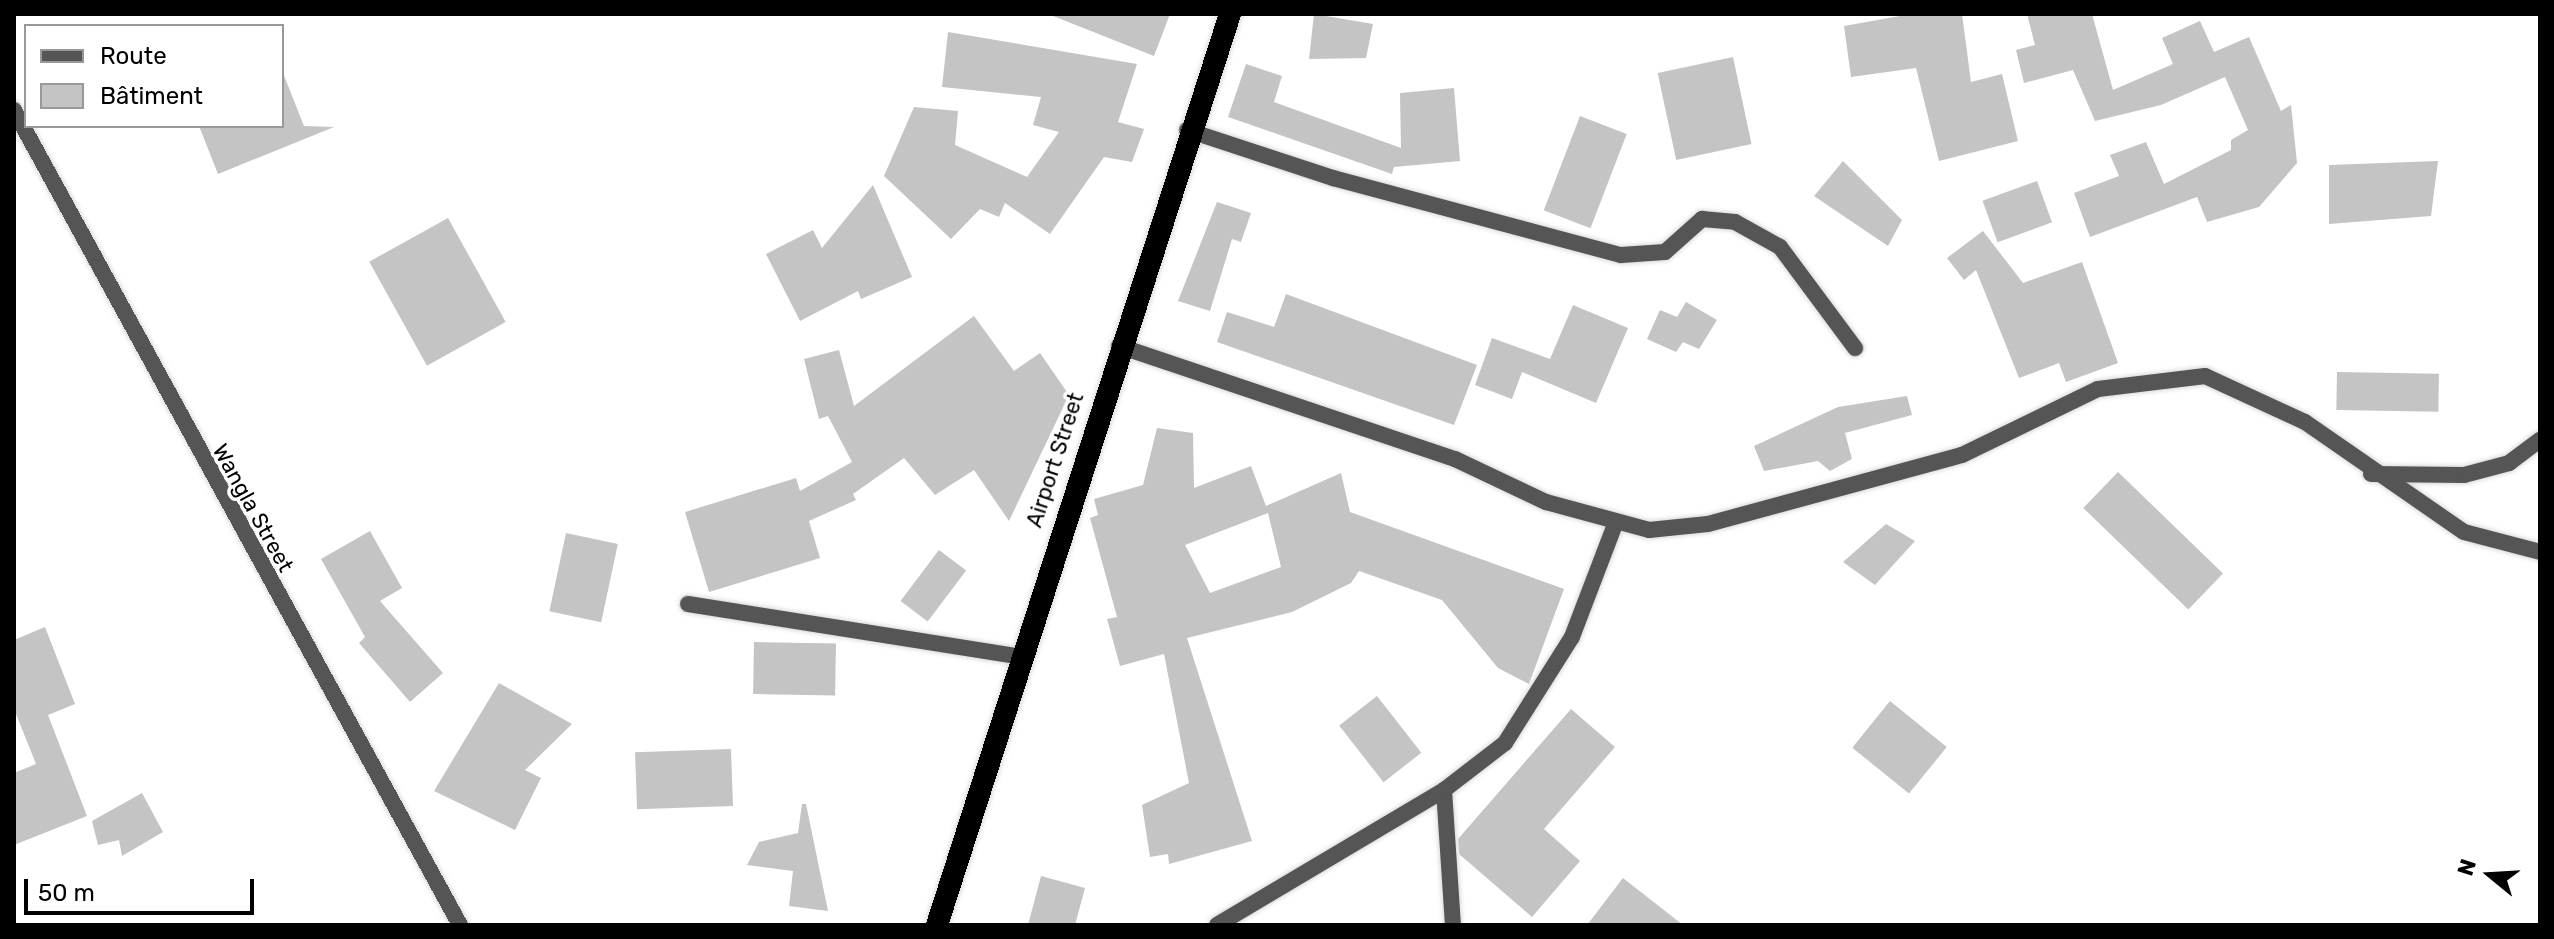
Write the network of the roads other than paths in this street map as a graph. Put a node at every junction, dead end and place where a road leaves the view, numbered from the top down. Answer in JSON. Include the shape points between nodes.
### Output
{"nodes":[{"id":1,"x":1230,"y":14,"type":"edge"},
{"id":2,"x":14,"y":110,"type":"edge"},
{"id":3,"x":1187,"y":130,"type":"junction"},
{"id":4,"x":1119,"y":346,"type":"junction"},
{"id":5,"x":1855,"y":348,"type":"dead end"},
{"id":6,"x":2540,"y":440,"type":"edge"},
{"id":7,"x":2371,"y":474,"type":"junction"},
{"id":8,"x":1616,"y":522,"type":"junction"},
{"id":9,"x":2540,"y":552,"type":"edge"},
{"id":10,"x":688,"y":604,"type":"dead end"},
{"id":11,"x":1017,"y":656,"type":"junction"},
{"id":12,"x":1444,"y":790,"type":"junction"},
{"id":13,"x":460,"y":925,"type":"edge"},
{"id":14,"x":937,"y":925,"type":"edge"},
{"id":15,"x":1217,"y":925,"type":"edge"},
{"id":16,"x":1453,"y":925,"type":"edge"}],
"edges":[{"from":1,"to":3,"type":"highway","name":"Airport Street"},
{"from":2,"to":13,"type":"street","name":"Wangla Street"},
{"from":3,"to":4,"type":"highway","name":"Airport Street"},
{"from":3,"to":5,"type":"street","via":[[1333,178],[1621,255],[1665,252],[1702,219],[1735,222],[1780,247]]},
{"from":4,"to":8,"type":"street","via":[[1455,459],[1546,502]]},
{"from":4,"to":11,"type":"highway","name":"Airport Street"},
{"from":6,"to":7,"type":"street","via":[[2509,463],[2464,475]]},
{"from":7,"to":8,"type":"street","via":[[2305,422],[2205,376],[2098,389],[1962,455],[1708,524],[1649,530]]},
{"from":7,"to":9,"type":"street","via":[[2464,532]]},
{"from":8,"to":12,"type":"street","via":[[1572,637],[1529,715]]},
{"from":10,"to":11,"type":"street"},
{"from":11,"to":14,"type":"highway","name":"Airport Street"},
{"from":12,"to":15,"type":"street"},
{"from":12,"to":16,"type":"street"}]}
